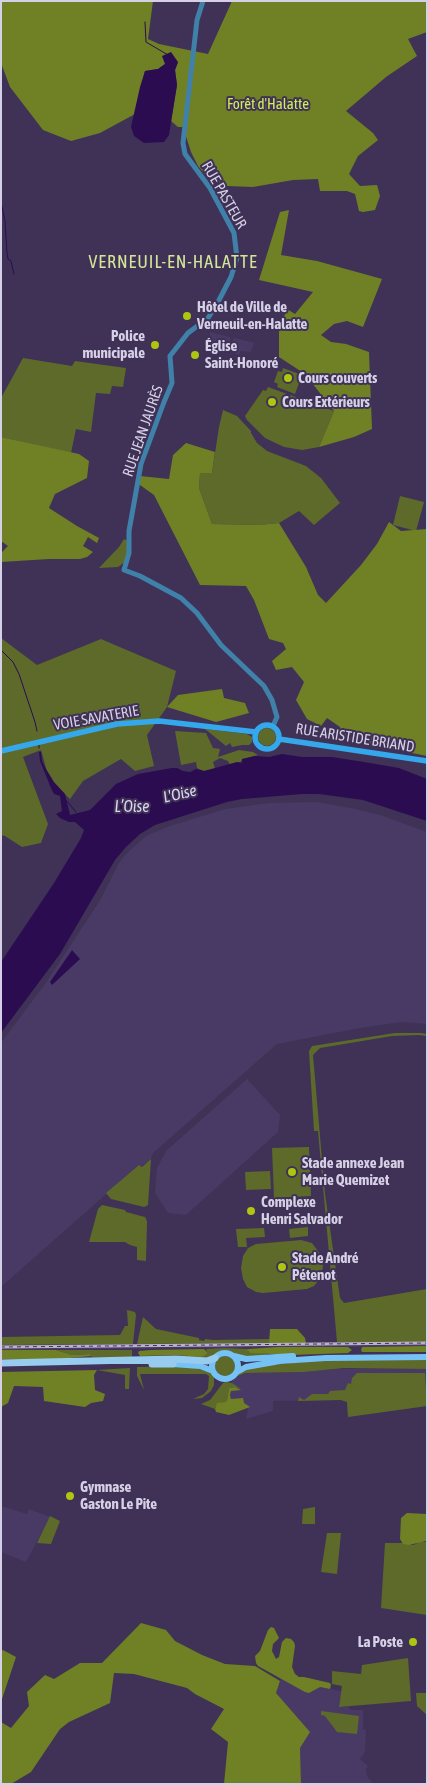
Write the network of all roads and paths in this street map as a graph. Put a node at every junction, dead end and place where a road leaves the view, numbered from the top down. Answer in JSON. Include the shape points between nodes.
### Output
{"nodes":[{"id":1,"x":202,"y":1,"type":"edge"},
{"id":2,"x":174,"y":349,"type":"joint"},
{"id":3,"x":124,"y":570,"type":"joint"},
{"id":4,"x":273,"y":726,"type":"junction"},
{"id":5,"x":256,"y":732,"type":"junction"},
{"id":6,"x":279,"y":739,"type":"junction"},
{"id":7,"x":1,"y":751,"type":"edge"},
{"id":8,"x":427,"y":761,"type":"edge"},
{"id":9,"x":234,"y":1356,"type":"junction"},
{"id":10,"x":427,"y":1357,"type":"edge"},
{"id":11,"x":215,"y":1358,"type":"junction"},
{"id":12,"x":326,"y":1358,"type":"junction"},
{"id":13,"x":1,"y":1363,"type":"edge"},
{"id":14,"x":173,"y":1364,"type":"joint"},
{"id":15,"x":1,"y":1368,"type":"edge"},
{"id":16,"x":214,"y":1371,"type":"junction"},
{"id":17,"x":237,"y":1372,"type":"junction"}],
"edges":[{"from":1,"to":2,"type":"street","name":"RUE PASTEUR","via":[[183,143],[185,154],[210,188],[234,233],[237,258],[231,277],[208,318],[196,325]]},
{"from":2,"to":3,"type":"street","name":"RUE JEAN JAURÈS","via":[[170,360],[172,383],[138,478]]},
{"from":3,"to":4,"type":"street","name":"RUE ARISTIDE BRIAND","via":[[181,598],[190,606],[221,645],[264,686],[277,717]]},
{"from":4,"to":5,"type":"main road","via":[[262,726]]},
{"from":4,"to":6,"type":"main road"},
{"from":5,"to":6,"type":"main road","via":[[257,742],[266,748],[273,747]]},
{"from":5,"to":7,"type":"main road","name":"VOIE SAVATERIE","via":[[159,720],[117,724]]},
{"from":6,"to":8,"type":"main road","name":"RUE ARISTIDE BRIAND"},
{"from":9,"to":11,"type":"main road","via":[[225,1353]]},
{"from":9,"to":12,"type":"main road","via":[[246,1359]]},
{"from":9,"to":17,"type":"main road","via":[[238,1363]]},
{"from":10,"to":12,"type":"main road"},
{"from":11,"to":13,"type":"highway","via":[[207,1361]]},
{"from":11,"to":16,"type":"main road"},
{"from":12,"to":17,"type":"main road","via":[[250,1365]]},
{"from":14,"to":15,"type":"highway"},
{"from":14,"to":16,"type":"main road","via":[[200,1366]]},
{"from":16,"to":17,"type":"main road","via":[[225,1379]]}]}
